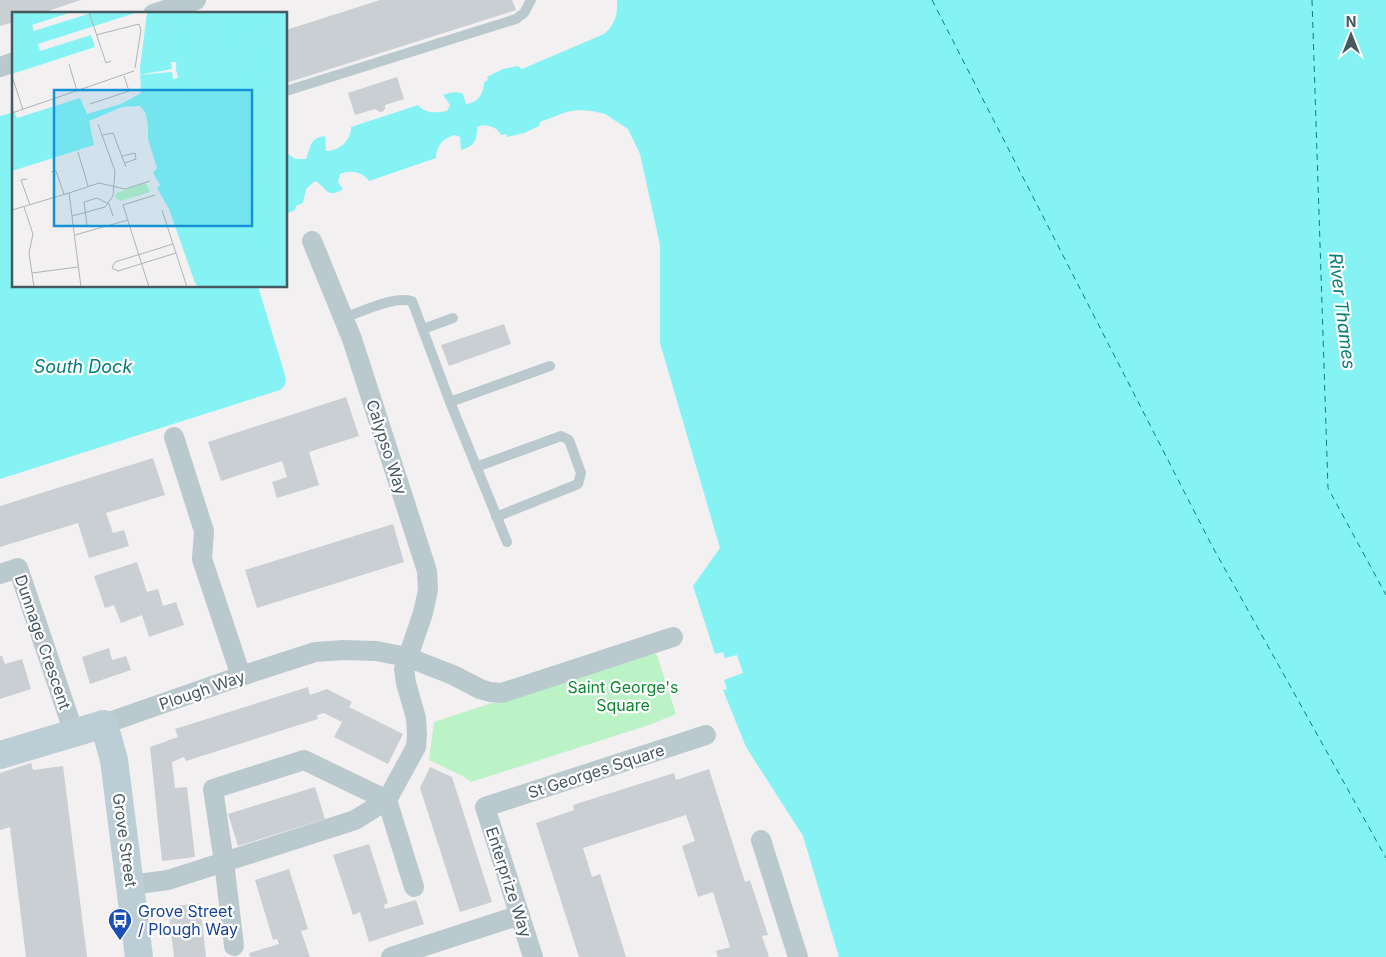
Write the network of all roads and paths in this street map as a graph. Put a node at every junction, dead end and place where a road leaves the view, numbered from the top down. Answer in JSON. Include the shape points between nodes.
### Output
{"nodes":[{"id":1,"x":196,"y":0,"type":"edge"},
{"id":2,"x":530,"y":0,"type":"edge"},
{"id":3,"x":157,"y":8,"type":"edge"},
{"id":4,"x":12,"y":63,"type":"edge"},
{"id":5,"x":0,"y":67,"type":"edge"},
{"id":6,"x":288,"y":90,"type":"edge"},
{"id":7,"x":312,"y":242,"type":"dead end"},
{"id":8,"x":343,"y":318,"type":"junction"},
{"id":9,"x":453,"y":318,"type":"dead end"},
{"id":10,"x":423,"y":329,"type":"junction"},
{"id":11,"x":550,"y":366,"type":"dead end"},
{"id":12,"x":450,"y":402,"type":"junction"},
{"id":13,"x":174,"y":437,"type":"dead end"},
{"id":14,"x":476,"y":467,"type":"junction"},
{"id":15,"x":496,"y":517,"type":"junction"},
{"id":16,"x":507,"y":542,"type":"dead end"},
{"id":17,"x":0,"y":574,"type":"edge"},
{"id":18,"x":673,"y":637,"type":"dead end"},
{"id":19,"x":407,"y":657,"type":"junction"},
{"id":20,"x":241,"y":676,"type":"junction"},
{"id":21,"x":104,"y":724,"type":"junction"},
{"id":22,"x":74,"y":733,"type":"junction"},
{"id":23,"x":706,"y":735,"type":"dead end"},
{"id":24,"x":0,"y":755,"type":"edge"},
{"id":25,"x":388,"y":800,"type":"junction"},
{"id":26,"x":485,"y":807,"type":"joint"},
{"id":27,"x":761,"y":840,"type":"dead end"},
{"id":28,"x":224,"y":862,"type":"junction"},
{"id":29,"x":131,"y":885,"type":"junction"},
{"id":30,"x":414,"y":887,"type":"dead end"},
{"id":31,"x":520,"y":915,"type":"junction"},
{"id":32,"x":234,"y":946,"type":"dead end"},
{"id":33,"x":139,"y":957,"type":"edge"},
{"id":34,"x":391,"y":957,"type":"edge"},
{"id":35,"x":533,"y":957,"type":"edge"},
{"id":36,"x":798,"y":957,"type":"edge"}],
"edges":[{"from":1,"to":3,"type":"street"},
{"from":2,"to":6,"type":"lane","via":[[524,13],[516,18]]},
{"from":4,"to":5,"type":"street"},
{"from":7,"to":8,"type":"street","name":"Calypso Way"},
{"from":8,"to":10,"type":"lane","via":[[393,301],[406,300],[412,301]]},
{"from":8,"to":19,"type":"street","name":"Calypso Way","via":[[427,571],[428,590],[423,613]]},
{"from":9,"to":10,"type":"lane"},
{"from":10,"to":12,"type":"lane"},
{"from":11,"to":12,"type":"lane"},
{"from":12,"to":14,"type":"lane"},
{"from":13,"to":20,"type":"street","via":[[204,531],[202,558]]},
{"from":14,"to":15,"type":"lane"},
{"from":14,"to":15,"type":"lane","via":[[560,436],[569,440],[581,473],[578,484]]},
{"from":15,"to":16,"type":"lane"},
{"from":17,"to":22,"type":"street","name":"Dunnage Crescent","via":[[18,568]]},
{"from":18,"to":19,"type":"street","via":[[502,693],[480,689],[453,674]]},
{"from":19,"to":20,"type":"street","name":"Plough Way","via":[[376,651],[315,652]]},
{"from":19,"to":25,"type":"street","name":"Calypso Way","via":[[404,669],[416,718],[416,747]]},
{"from":20,"to":21,"type":"street","name":"Plough Way"},
{"from":21,"to":22,"type":"main road","name":"Plough Way"},
{"from":21,"to":29,"type":"main road","name":"Grove Street","via":[[114,760]]},
{"from":22,"to":24,"type":"main road","name":"Plough Way"},
{"from":23,"to":26,"type":"street","name":"St Georges Square"},
{"from":25,"to":28,"type":"street","via":[[355,820]]},
{"from":25,"to":28,"type":"street","via":[[304,760],[213,789]]},
{"from":25,"to":30,"type":"street"},
{"from":26,"to":31,"type":"street","name":"Enterprize Way"},
{"from":27,"to":36,"type":"street"},
{"from":28,"to":29,"type":"street","via":[[168,880]]},
{"from":28,"to":32,"type":"street"},
{"from":29,"to":33,"type":"main road","name":"Grove Street"},
{"from":31,"to":34,"type":"street"},
{"from":31,"to":35,"type":"street","name":"Enterprize Way"}]}
